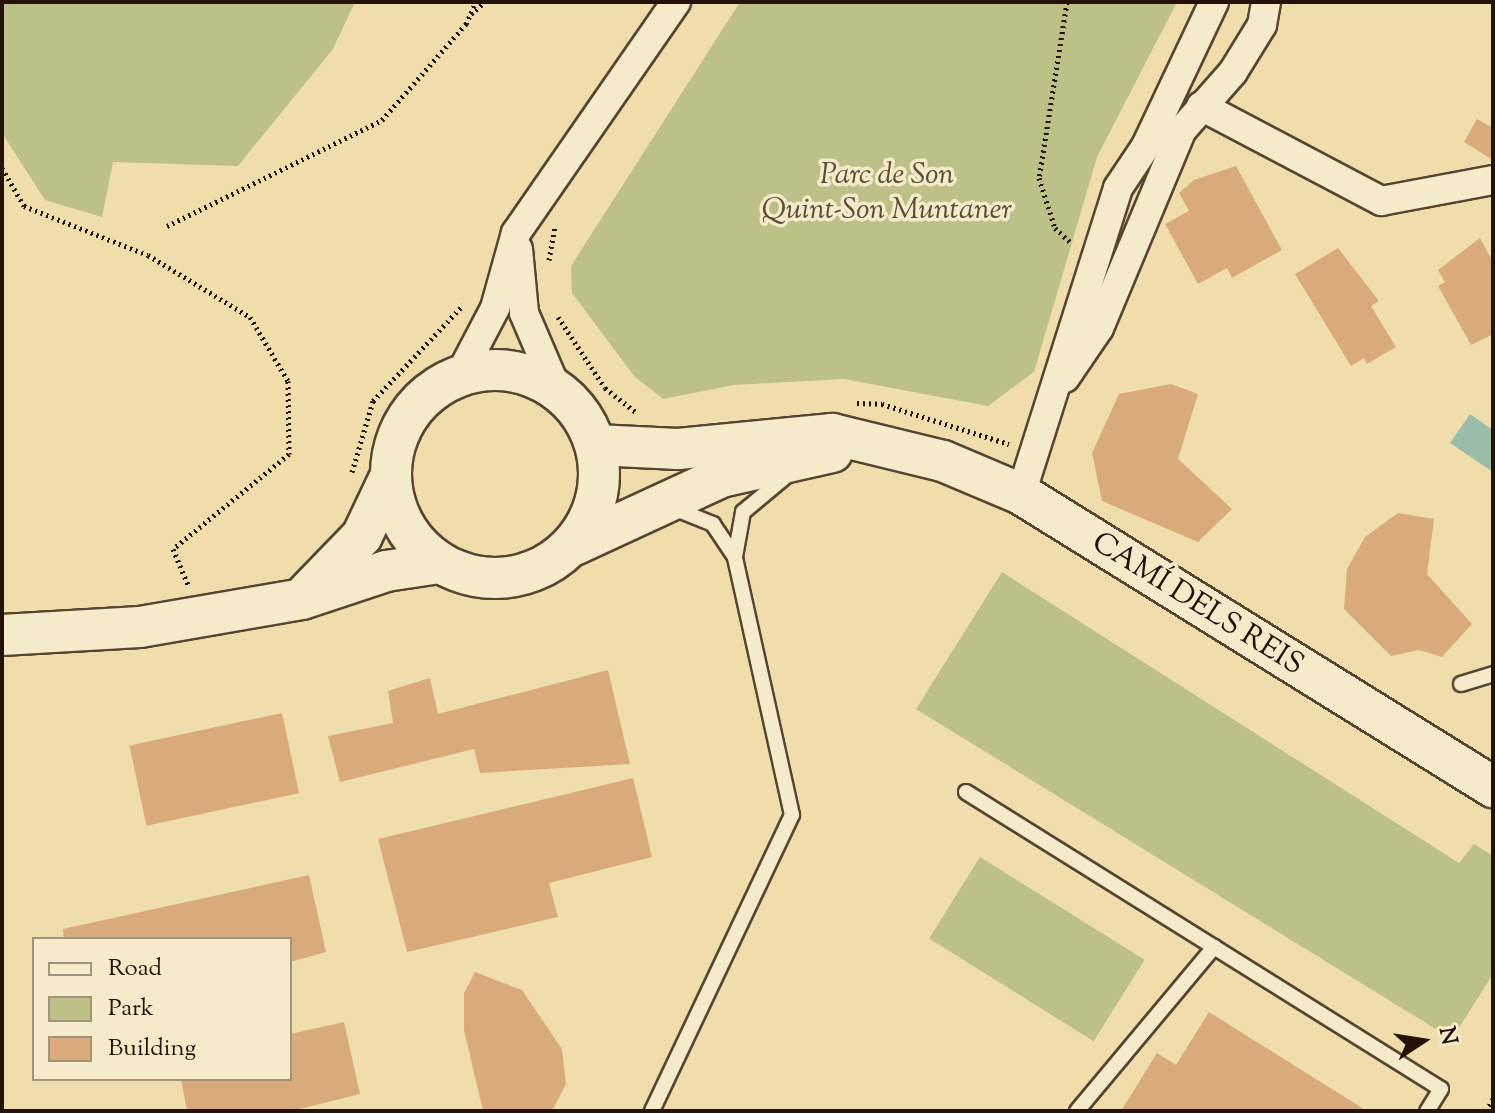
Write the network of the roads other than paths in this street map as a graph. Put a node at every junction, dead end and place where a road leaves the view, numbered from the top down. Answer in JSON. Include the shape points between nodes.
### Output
{"nodes":[{"id":1,"x":676,"y":2,"type":"edge"},
{"id":2,"x":1214,"y":2,"type":"edge"},
{"id":3,"x":1266,"y":2,"type":"edge"},
{"id":4,"x":1201,"y":106,"type":"junction"},
{"id":5,"x":1493,"y":180,"type":"edge"},
{"id":6,"x":516,"y":233,"type":"junction"},
{"id":7,"x":460,"y":375,"type":"junction"},
{"id":8,"x":557,"y":390,"type":"junction"},
{"id":9,"x":1051,"y":399,"type":"junction"},
{"id":10,"x":596,"y":445,"type":"junction"},
{"id":11,"x":891,"y":445,"type":"junction"},
{"id":12,"x":824,"y":453,"type":"junction"},
{"id":13,"x":370,"y":479,"type":"junction"},
{"id":14,"x":1021,"y":494,"type":"junction"},
{"id":15,"x":647,"y":505,"type":"junction"},
{"id":16,"x":572,"y":545,"type":"junction"},
{"id":17,"x":735,"y":557,"type":"junction"},
{"id":18,"x":439,"y":563,"type":"junction"},
{"id":19,"x":302,"y":599,"type":"junction"},
{"id":20,"x":2,"y":635,"type":"edge"},
{"id":21,"x":1493,"y":674,"type":"edge"},
{"id":22,"x":1461,"y":684,"type":"dead end"},
{"id":23,"x":1493,"y":787,"type":"edge"},
{"id":24,"x":966,"y":792,"type":"dead end"},
{"id":25,"x":1214,"y":947,"type":"junction"},
{"id":26,"x":652,"y":1111,"type":"edge"},
{"id":27,"x":1077,"y":1111,"type":"edge"},
{"id":28,"x":1427,"y":1111,"type":"edge"}],
"edges":[{"from":1,"to":6,"type":"street"},
{"from":2,"to":9,"type":"street","via":[[1146,146],[1118,188]]},
{"from":3,"to":4,"type":"street","via":[[1262,25],[1233,72]]},
{"from":4,"to":5,"type":"street","via":[[1381,201]]},
{"from":4,"to":9,"type":"street","via":[[1182,130],[1099,328]]},
{"from":6,"to":7,"type":"street","via":[[495,308]]},
{"from":6,"to":8,"type":"street","via":[[524,313]]},
{"from":7,"to":8,"type":"street","via":[[504,370]]},
{"from":7,"to":13,"type":"street","via":[[408,414]]},
{"from":8,"to":10,"type":"street"},
{"from":9,"to":14,"type":"street"},
{"from":10,"to":11,"type":"street","name":"CAMÍ DELS REIS","via":[[678,449],[832,434]]},
{"from":10,"to":16,"type":"street","via":[[600,479],[592,515]]},
{"from":11,"to":12,"type":"street","name":"CAMÍ DELS REIS"},
{"from":11,"to":14,"type":"street","name":"CAMÍ DELS REIS"},
{"from":12,"to":15,"type":"street","name":"CAMÍ DELS REIS","via":[[721,477]]},
{"from":12,"to":17,"type":"lane","via":[[743,512]]},
{"from":13,"to":18,"type":"street","via":[[412,539]]},
{"from":13,"to":19,"type":"street","via":[[362,536]]},
{"from":14,"to":23,"type":"street","name":"CAMÍ DELS REIS"},
{"from":15,"to":16,"type":"street","name":"CAMÍ DELS REIS"},
{"from":15,"to":17,"type":"lane","via":[[690,511],[713,524]]},
{"from":16,"to":18,"type":"street","via":[[544,568],[509,579],[472,577]]},
{"from":17,"to":26,"type":"lane","via":[[792,815]]},
{"from":18,"to":19,"type":"street","via":[[386,571]]},
{"from":19,"to":20,"type":"street","via":[[202,617]]},
{"from":21,"to":22,"type":"lane"},
{"from":24,"to":25,"type":"lane"},
{"from":25,"to":27,"type":"lane"},
{"from":25,"to":28,"type":"lane","via":[[1441,1089]]}]}
